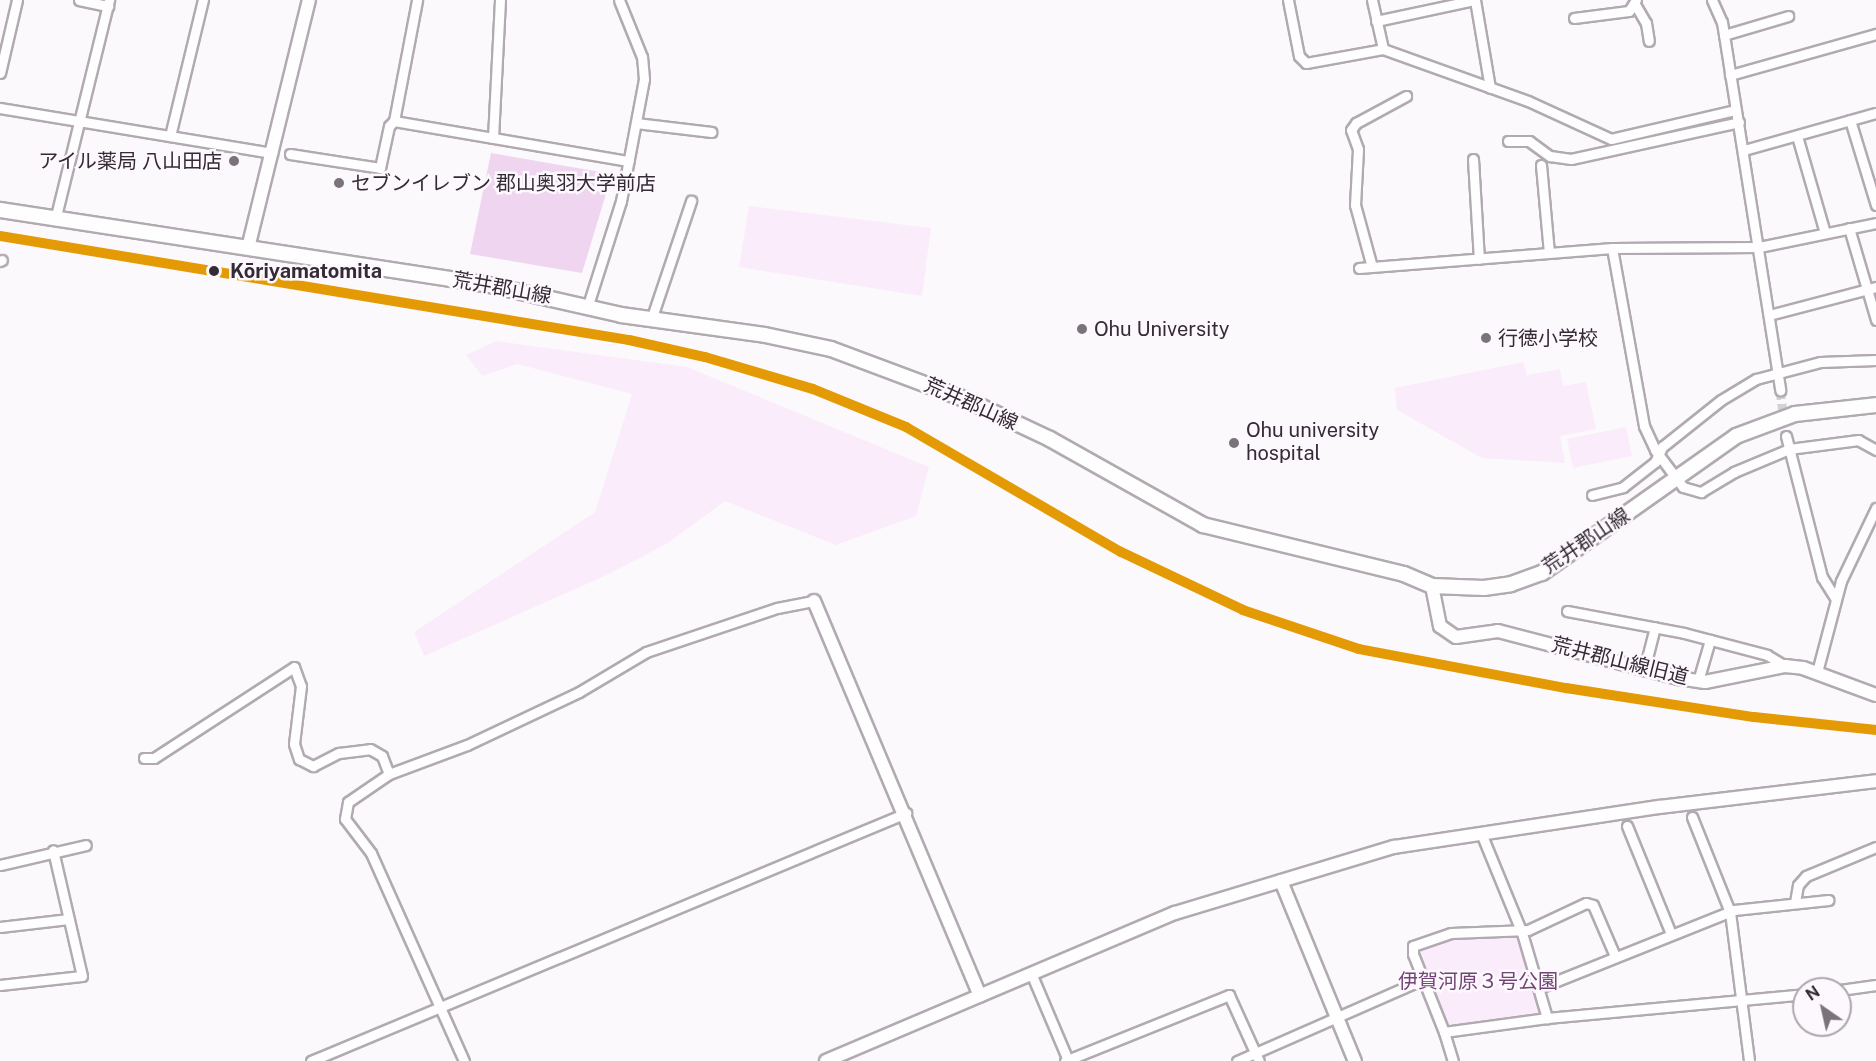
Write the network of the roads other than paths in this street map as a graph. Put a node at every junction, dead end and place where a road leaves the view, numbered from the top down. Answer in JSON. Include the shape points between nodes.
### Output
{"nodes":[{"id":1,"x":17,"y":0,"type":"edge"},
{"id":2,"x":79,"y":0,"type":"edge"},
{"id":3,"x":203,"y":0,"type":"edge"},
{"id":4,"x":309,"y":0,"type":"edge"},
{"id":5,"x":417,"y":0,"type":"edge"},
{"id":6,"x":500,"y":0,"type":"edge"},
{"id":7,"x":619,"y":0,"type":"edge"},
{"id":8,"x":1288,"y":0,"type":"edge"},
{"id":9,"x":1372,"y":0,"type":"edge"},
{"id":10,"x":1474,"y":0,"type":"edge"},
{"id":11,"x":1712,"y":0,"type":"edge"},
{"id":12,"x":108,"y":3,"type":"edge"},
{"id":13,"x":1636,"y":3,"type":"edge"},
{"id":14,"x":1788,"y":16,"type":"dead end"},
{"id":15,"x":1574,"y":18,"type":"dead end"},
{"id":16,"x":1376,"y":21,"type":"junction"},
{"id":17,"x":1876,"y":34,"type":"edge"},
{"id":18,"x":1724,"y":35,"type":"junction"},
{"id":19,"x":1649,"y":40,"type":"dead end"},
{"id":20,"x":1383,"y":50,"type":"junction"},
{"id":21,"x":0,"y":73,"type":"edge"},
{"id":22,"x":1730,"y":75,"type":"junction"},
{"id":23,"x":1490,"y":88,"type":"junction"},
{"id":24,"x":1406,"y":96,"type":"dead end"},
{"id":25,"x":0,"y":108,"type":"edge"},
{"id":26,"x":1736,"y":110,"type":"junction"},
{"id":27,"x":1876,"y":112,"type":"edge"},
{"id":28,"x":82,"y":120,"type":"junction"},
{"id":29,"x":1850,"y":120,"type":"junction"},
{"id":30,"x":394,"y":121,"type":"junction"},
{"id":31,"x":1739,"y":122,"type":"junction"},
{"id":32,"x":636,"y":123,"type":"junction"},
{"id":33,"x":711,"y":132,"type":"dead end"},
{"id":34,"x":170,"y":136,"type":"junction"},
{"id":35,"x":1797,"y":136,"type":"junction"},
{"id":36,"x":494,"y":138,"type":"junction"},
{"id":37,"x":1508,"y":141,"type":"dead end"},
{"id":38,"x":1744,"y":150,"type":"junction"},
{"id":39,"x":272,"y":153,"type":"junction"},
{"id":40,"x":291,"y":154,"type":"dead end"},
{"id":41,"x":1473,"y":159,"type":"dead end"},
{"id":42,"x":629,"y":161,"type":"junction"},
{"id":43,"x":1541,"y":165,"type":"dead end"},
{"id":44,"x":691,"y":201,"type":"dead end"},
{"id":45,"x":1876,"y":205,"type":"edge"},
{"id":46,"x":0,"y":210,"type":"edge"},
{"id":47,"x":55,"y":220,"type":"junction"},
{"id":48,"x":1876,"y":224,"type":"edge"},
{"id":49,"x":1849,"y":228,"type":"junction"},
{"id":50,"x":1825,"y":233,"type":"junction"},
{"id":51,"x":1759,"y":247,"type":"junction"},
{"id":52,"x":248,"y":248,"type":"junction"},
{"id":53,"x":1612,"y":248,"type":"junction"},
{"id":54,"x":1550,"y":253,"type":"junction"},
{"id":55,"x":1479,"y":259,"type":"junction"},
{"id":56,"x":1372,"y":267,"type":"junction"},
{"id":57,"x":1359,"y":268,"type":"dead end"},
{"id":58,"x":1876,"y":286,"type":"edge"},
{"id":59,"x":1866,"y":289,"type":"junction"},
{"id":60,"x":588,"y":305,"type":"junction"},
{"id":61,"x":1769,"y":315,"type":"junction"},
{"id":62,"x":651,"y":320,"type":"junction"},
{"id":63,"x":1876,"y":320,"type":"edge"},
{"id":64,"x":1876,"y":360,"type":"edge"},
{"id":65,"x":1776,"y":372,"type":"junction"},
{"id":66,"x":1780,"y":390,"type":"tunnel mouth"},
{"id":67,"x":1876,"y":405,"type":"edge"},
{"id":68,"x":1786,"y":436,"type":"tunnel mouth"},
{"id":69,"x":1789,"y":449,"type":"junction"},
{"id":70,"x":1876,"y":450,"type":"edge"},
{"id":71,"x":1659,"y":455,"type":"junction"},
{"id":72,"x":1675,"y":477,"type":"junction"},
{"id":73,"x":1592,"y":495,"type":"dead end"},
{"id":74,"x":1876,"y":508,"type":"edge"},
{"id":75,"x":1432,"y":586,"type":"junction"},
{"id":76,"x":1835,"y":597,"type":"junction"},
{"id":77,"x":814,"y":601,"type":"joint"},
{"id":78,"x":1567,"y":611,"type":"dead end"},
{"id":79,"x":1655,"y":627,"type":"junction"},
{"id":80,"x":1710,"y":640,"type":"junction"},
{"id":81,"x":1785,"y":666,"type":"junction"},
{"id":82,"x":1644,"y":670,"type":"junction"},
{"id":83,"x":1817,"y":672,"type":"junction"},
{"id":84,"x":1698,"y":681,"type":"junction"},
{"id":85,"x":1876,"y":695,"type":"edge"},
{"id":86,"x":144,"y":758,"type":"dead end"},
{"id":87,"x":389,"y":774,"type":"junction"},
{"id":88,"x":1876,"y":781,"type":"edge"},
{"id":89,"x":906,"y":813,"type":"junction"},
{"id":90,"x":1692,"y":817,"type":"dead end"},
{"id":91,"x":1627,"y":826,"type":"dead end"},
{"id":92,"x":1481,"y":833,"type":"junction"},
{"id":93,"x":86,"y":844,"type":"dead end"},
{"id":94,"x":1876,"y":847,"type":"edge"},
{"id":95,"x":53,"y":850,"type":"junction"},
{"id":96,"x":0,"y":866,"type":"edge"},
{"id":97,"x":1281,"y":881,"type":"junction"},
{"id":98,"x":1828,"y":900,"type":"dead end"},
{"id":99,"x":1795,"y":902,"type":"junction"},
{"id":100,"x":1730,"y":912,"type":"junction"},
{"id":101,"x":69,"y":919,"type":"junction"},
{"id":102,"x":0,"y":927,"type":"edge"},
{"id":103,"x":1521,"y":930,"type":"junction"},
{"id":104,"x":1671,"y":934,"type":"junction"},
{"id":105,"x":1615,"y":956,"type":"junction"},
{"id":106,"x":1031,"y":974,"type":"junction"},
{"id":107,"x":1424,"y":979,"type":"junction"},
{"id":108,"x":0,"y":985,"type":"edge"},
{"id":109,"x":1876,"y":986,"type":"edge"},
{"id":110,"x":1539,"y":988,"type":"junction"},
{"id":111,"x":1852,"y":989,"type":"edge"},
{"id":112,"x":980,"y":995,"type":"junction"},
{"id":113,"x":1792,"y":996,"type":"edge"},
{"id":114,"x":1742,"y":1002,"type":"junction"},
{"id":115,"x":441,"y":1007,"type":"junction"},
{"id":116,"x":1339,"y":1017,"type":"junction"},
{"id":117,"x":1547,"y":1018,"type":"junction"},
{"id":118,"x":1444,"y":1032,"type":"junction"},
{"id":119,"x":853,"y":1056,"type":"edge"},
{"id":120,"x":1258,"y":1057,"type":"edge"},
{"id":121,"x":1067,"y":1060,"type":"edge"},
{"id":122,"x":311,"y":1061,"type":"edge"},
{"id":123,"x":464,"y":1061,"type":"edge"},
{"id":124,"x":825,"y":1061,"type":"edge"},
{"id":125,"x":1237,"y":1061,"type":"edge"},
{"id":126,"x":1355,"y":1061,"type":"edge"},
{"id":127,"x":1453,"y":1061,"type":"edge"},
{"id":128,"x":1749,"y":1061,"type":"edge"}],
"edges":[{"from":1,"to":21,"type":"street"},
{"from":2,"to":12,"type":"street"},
{"from":3,"to":34,"type":"street"},
{"from":4,"to":39,"type":"street"},
{"from":5,"to":30,"type":"street"},
{"from":6,"to":36,"type":"street"},
{"from":7,"to":32,"type":"street","via":[[644,67]]},
{"from":8,"to":20,"type":"street","via":[[1299,56],[1306,63]]},
{"from":9,"to":16,"type":"street"},
{"from":10,"to":16,"type":"street"},
{"from":10,"to":23,"type":"street"},
{"from":11,"to":18,"type":"street"},
{"from":12,"to":28,"type":"street"},
{"from":13,"to":15,"type":"street","via":[[1629,11]]},
{"from":13,"to":19,"type":"street"},
{"from":14,"to":18,"type":"street"},
{"from":16,"to":20,"type":"street"},
{"from":17,"to":22,"type":"street"},
{"from":18,"to":22,"type":"street"},
{"from":20,"to":23,"type":"street"},
{"from":22,"to":26,"type":"street"},
{"from":23,"to":26,"type":"street","via":[[1611,139]]},
{"from":24,"to":56,"type":"street","via":[[1356,123],[1351,130],[1358,149],[1355,205]]},
{"from":25,"to":28,"type":"street"},
{"from":26,"to":31,"type":"street"},
{"from":27,"to":29,"type":"street"},
{"from":28,"to":34,"type":"street"},
{"from":28,"to":47,"type":"street"},
{"from":29,"to":35,"type":"street"},
{"from":29,"to":45,"type":"street"},
{"from":30,"to":36,"type":"street"},
{"from":30,"to":40,"type":"street","via":[[389,126],[380,168]]},
{"from":31,"to":37,"type":"street","via":[[1571,159],[1550,156],[1529,141]]},
{"from":31,"to":38,"type":"street"},
{"from":32,"to":33,"type":"street"},
{"from":32,"to":42,"type":"street"},
{"from":34,"to":39,"type":"street"},
{"from":35,"to":38,"type":"street"},
{"from":35,"to":50,"type":"street"},
{"from":36,"to":42,"type":"street"},
{"from":38,"to":51,"type":"street"},
{"from":39,"to":52,"type":"street"},
{"from":41,"to":55,"type":"street"},
{"from":42,"to":60,"type":"street","via":[[621,201]]},
{"from":43,"to":54,"type":"street"},
{"from":44,"to":62,"type":"street"},
{"from":46,"to":47,"type":"main road","name":"荒井郡山線"},
{"from":47,"to":52,"type":"main road","name":"荒井郡山線"},
{"from":48,"to":49,"type":"street"},
{"from":49,"to":50,"type":"street"},
{"from":49,"to":59,"type":"street"},
{"from":50,"to":51,"type":"street"},
{"from":51,"to":53,"type":"street"},
{"from":51,"to":61,"type":"street"},
{"from":52,"to":60,"type":"main road","name":"荒井郡山線","via":[[485,284]]},
{"from":53,"to":54,"type":"street"},
{"from":53,"to":71,"type":"street","via":[[1641,415]]},
{"from":54,"to":55,"type":"street"},
{"from":55,"to":56,"type":"street"},
{"from":56,"to":57,"type":"street"},
{"from":58,"to":59,"type":"street"},
{"from":59,"to":61,"type":"street"},
{"from":59,"to":63,"type":"street"},
{"from":60,"to":62,"type":"main road","name":"荒井郡山線"},
{"from":61,"to":65,"type":"street"},
{"from":62,"to":75,"type":"main road","name":"荒井郡山線","via":[[765,335],[876,364],[965,399],[1050,439],[1203,525],[1404,574]]},
{"from":64,"to":65,"type":"street","via":[[1838,360]]},
{"from":65,"to":66,"type":"street"},
{"from":65,"to":71,"type":"street","via":[[1721,400],[1662,447]]},
{"from":67,"to":72,"type":"main road","name":"荒井郡山線","via":[[1833,407],[1773,421],[1736,436]]},
{"from":68,"to":69,"type":"street"},
{"from":69,"to":70,"type":"street","via":[[1858,440]]},
{"from":69,"to":72,"type":"street","via":[[1734,472],[1701,492],[1683,487]]},
{"from":69,"to":76,"type":"street","via":[[1822,577]]},
{"from":71,"to":72,"type":"street"},
{"from":71,"to":73,"type":"street","via":[[1617,491]]},
{"from":72,"to":75,"type":"main road","name":"荒井郡山線","via":[[1542,573],[1484,588]]},
{"from":74,"to":76,"type":"street"},
{"from":75,"to":82,"type":"street","name":"荒井郡山線旧道","via":[[1440,626],[1456,637],[1498,631]]},
{"from":76,"to":83,"type":"street"},
{"from":77,"to":87,"type":"street","via":[[777,608],[646,652],[579,692],[477,741]]},
{"from":77,"to":89,"type":"street"},
{"from":78,"to":79,"type":"street"},
{"from":79,"to":80,"type":"street"},
{"from":79,"to":82,"type":"street"},
{"from":80,"to":81,"type":"street","via":[[1767,655]]},
{"from":80,"to":84,"type":"street"},
{"from":81,"to":83,"type":"street","name":"荒井郡山線旧道"},
{"from":81,"to":84,"type":"street","name":"荒井郡山線旧道","via":[[1728,680]]},
{"from":82,"to":84,"type":"street","name":"荒井郡山線旧道"},
{"from":83,"to":85,"type":"street","name":"荒井郡山線旧道"},
{"from":86,"to":87,"type":"street","via":[[154,758],[294,667],[301,687],[294,744],[299,759],[313,766],[339,753],[370,749],[382,756]]},
{"from":87,"to":115,"type":"street","via":[[348,802],[345,819],[371,853]]},
{"from":88,"to":92,"type":"street"},
{"from":89,"to":112,"type":"street"},
{"from":89,"to":115,"type":"street"},
{"from":90,"to":100,"type":"street"},
{"from":91,"to":104,"type":"street"},
{"from":92,"to":97,"type":"street","via":[[1394,847]]},
{"from":92,"to":103,"type":"street"},
{"from":93,"to":95,"type":"street"},
{"from":94,"to":99,"type":"street","via":[[1806,876],[1798,885]]},
{"from":95,"to":96,"type":"street"},
{"from":95,"to":101,"type":"street"},
{"from":97,"to":106,"type":"street","via":[[1175,913]]},
{"from":97,"to":116,"type":"street"},
{"from":98,"to":99,"type":"street"},
{"from":99,"to":100,"type":"street"},
{"from":100,"to":104,"type":"street"},
{"from":100,"to":114,"type":"street"},
{"from":101,"to":102,"type":"street"},
{"from":101,"to":108,"type":"street","via":[[82,976]]},
{"from":103,"to":105,"type":"street","via":[[1586,903],[1593,905]]},
{"from":103,"to":107,"type":"street","via":[[1451,933],[1415,944],[1412,950]]},
{"from":103,"to":110,"type":"street"},
{"from":104,"to":105,"type":"street"},
{"from":105,"to":110,"type":"street"},
{"from":106,"to":112,"type":"street"},
{"from":106,"to":121,"type":"street"},
{"from":107,"to":116,"type":"street"},
{"from":107,"to":118,"type":"street"},
{"from":109,"to":111,"type":"street"},
{"from":110,"to":117,"type":"street"},
{"from":112,"to":119,"type":"street"},
{"from":113,"to":114,"type":"street"},
{"from":114,"to":117,"type":"street"},
{"from":114,"to":128,"type":"street"},
{"from":115,"to":122,"type":"street"},
{"from":115,"to":123,"type":"street"},
{"from":116,"to":120,"type":"street"},
{"from":116,"to":126,"type":"street"},
{"from":117,"to":118,"type":"street"},
{"from":118,"to":127,"type":"street"},
{"from":119,"to":124,"type":"street"},
{"from":120,"to":121,"type":"street","via":[[1229,995]]},
{"from":120,"to":125,"type":"street"}]}
